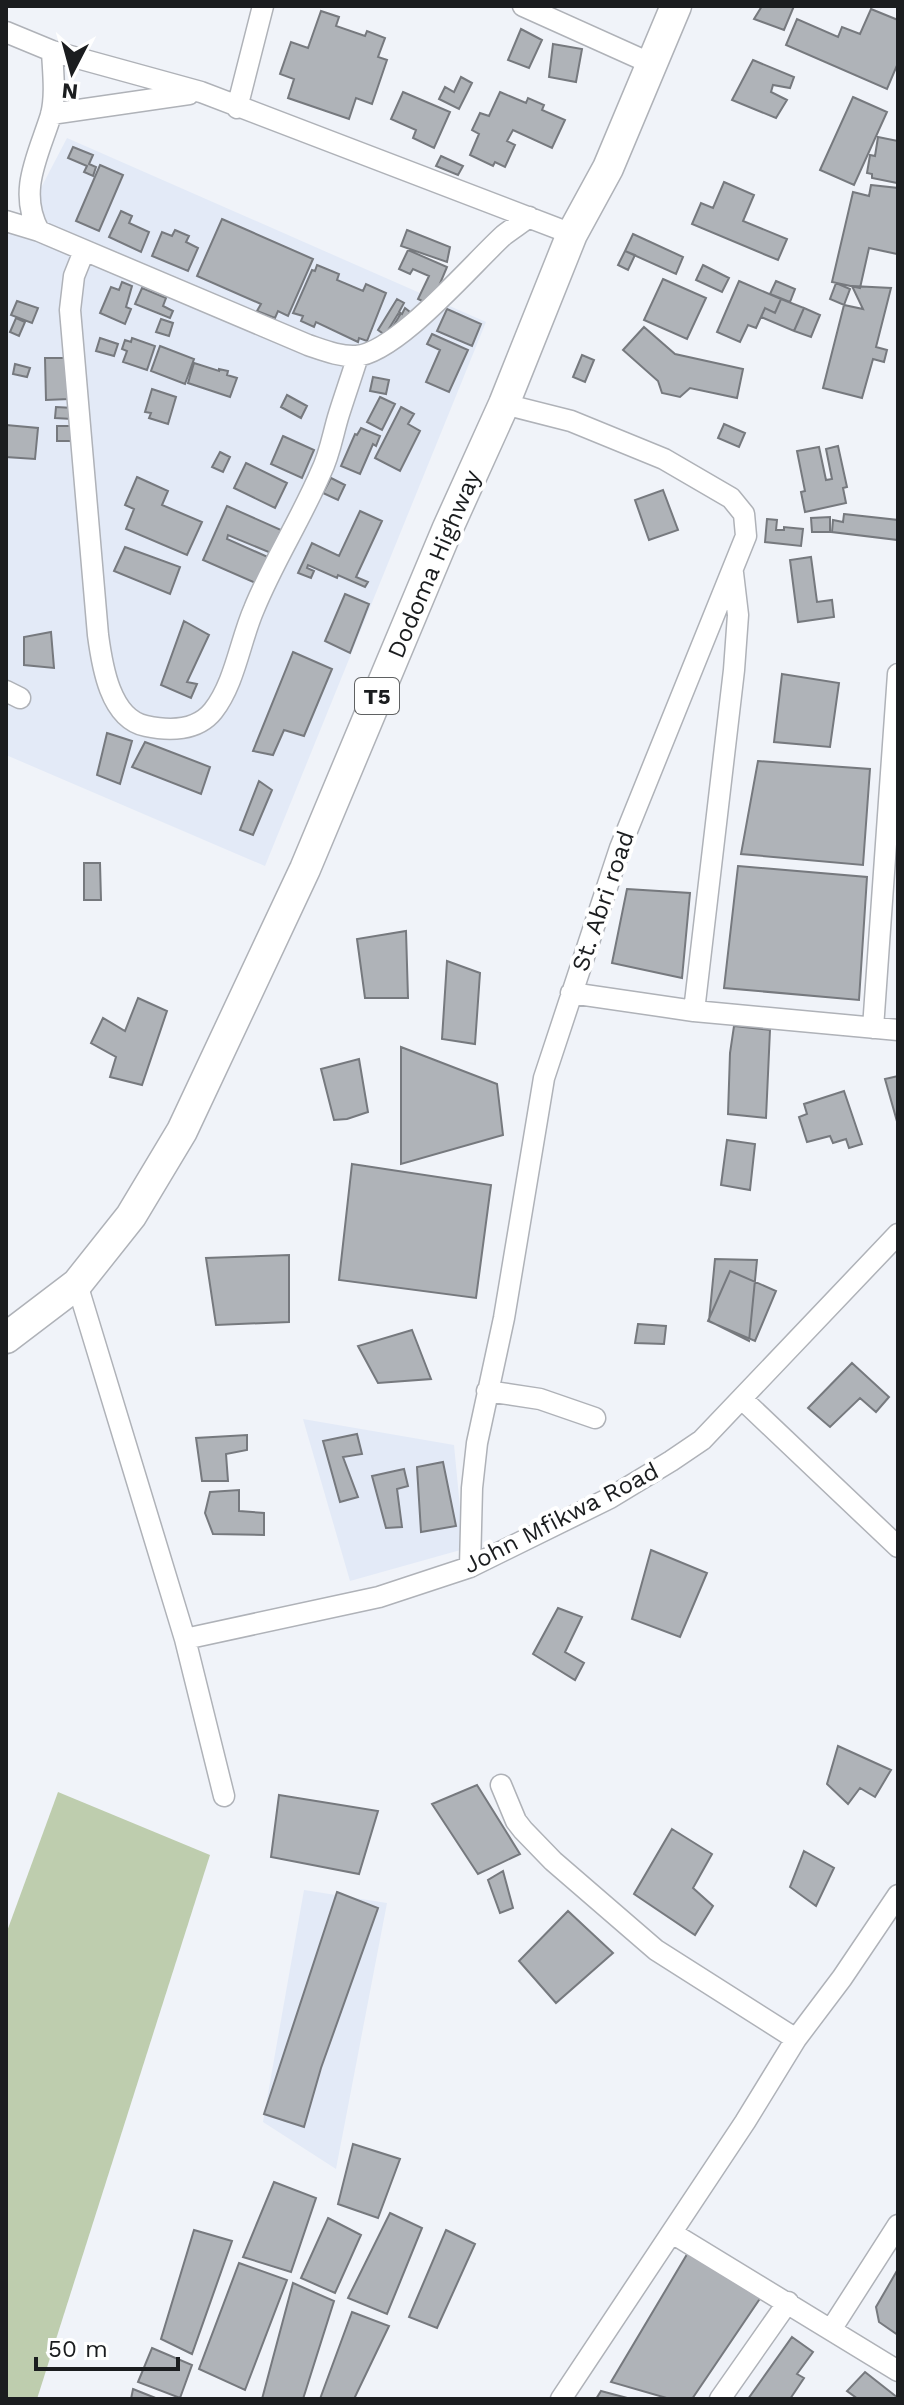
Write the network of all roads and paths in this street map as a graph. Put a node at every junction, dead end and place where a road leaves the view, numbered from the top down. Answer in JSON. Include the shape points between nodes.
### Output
{"nodes":[{"id":1,"x":263,"y":6,"type":"edge"},
{"id":2,"x":523,"y":6,"type":"edge"},
{"id":3,"x":676,"y":6,"type":"edge"},
{"id":4,"x":6,"y":32,"type":"edge"},
{"id":5,"x":52,"y":51,"type":"junction"},
{"id":6,"x":652,"y":64,"type":"junction"},
{"id":7,"x":201,"y":92,"type":"junction"},
{"id":8,"x":237,"y":108,"type":"junction"},
{"id":9,"x":51,"y":114,"type":"junction"},
{"id":10,"x":529,"y":217,"type":"junction"},
{"id":11,"x":8,"y":227,"type":"edge"},
{"id":12,"x":39,"y":231,"type":"junction"},
{"id":13,"x":572,"y":234,"type":"junction"},
{"id":14,"x":84,"y":251,"type":"junction"},
{"id":15,"x":358,"y":356,"type":"junction"},
{"id":16,"x":504,"y":404,"type":"junction"},
{"id":17,"x":733,"y":573,"type":"junction"},
{"id":18,"x":898,"y":674,"type":"edge"},
{"id":19,"x":571,"y":993,"type":"junction"},
{"id":20,"x":694,"y":1011,"type":"junction"},
{"id":21,"x":873,"y":1028,"type":"junction"},
{"id":22,"x":898,"y":1030,"type":"edge"},
{"id":23,"x":898,"y":1234,"type":"edge"},
{"id":24,"x":77,"y":1284,"type":"junction"},
{"id":25,"x":6,"y":1338,"type":"edge"},
{"id":26,"x":487,"y":1391,"type":"junction"},
{"id":27,"x":742,"y":1399,"type":"junction"},
{"id":28,"x":595,"y":1418,"type":"dead end"},
{"id":29,"x":898,"y":1547,"type":"edge"},
{"id":30,"x":470,"y":1567,"type":"junction"},
{"id":31,"x":185,"y":1639,"type":"junction"},
{"id":32,"x":501,"y":1785,"type":"dead end"},
{"id":33,"x":224,"y":1796,"type":"dead end"},
{"id":34,"x":898,"y":1895,"type":"edge"},
{"id":35,"x":796,"y":2039,"type":"junction"},
{"id":36,"x":898,"y":2225,"type":"edge"},
{"id":37,"x":672,"y":2233,"type":"junction"},
{"id":38,"x":788,"y":2302,"type":"junction"},
{"id":39,"x":832,"y":2328,"type":"junction"},
{"id":40,"x":898,"y":2371,"type":"edge"},
{"id":41,"x":561,"y":2399,"type":"edge"},
{"id":42,"x":720,"y":2399,"type":"edge"}],
"edges":[{"from":1,"to":8,"type":"street"},
{"from":2,"to":6,"type":"street"},
{"from":3,"to":6,"type":"highway","name":"Dodoma Highway","number":"T5"},
{"from":4,"to":5,"type":"street"},
{"from":5,"to":7,"type":"street"},
{"from":5,"to":9,"type":"street"},
{"from":6,"to":13,"type":"highway","name":"Dodoma Highway","number":"T5","via":[[608,168]]},
{"from":7,"to":8,"type":"street"},
{"from":7,"to":9,"type":"street"},
{"from":8,"to":10,"type":"street"},
{"from":9,"to":12,"type":"street","via":[[29,191]]},
{"from":10,"to":13,"type":"street"},
{"from":10,"to":15,"type":"street","via":[[407,328]]},
{"from":11,"to":12,"type":"street"},
{"from":12,"to":14,"type":"street"},
{"from":13,"to":16,"type":"highway","name":"Dodoma Highway","number":"T5"},
{"from":14,"to":15,"type":"street","via":[[308,345]]},
{"from":14,"to":15,"type":"street","via":[[70,310],[98,635],[115,698],[139,725],[184,728],[213,711],[263,586],[321,472]]},
{"from":16,"to":17,"type":"street","name":"St. Abri road","via":[[584,426],[664,459],[731,498],[744,514],[746,536]]},
{"from":16,"to":24,"type":"highway","name":"Dodoma Highway","number":"T5","via":[[305,869],[188,1119],[131,1216]]},
{"from":17,"to":19,"type":"street","name":"St. Abri road","via":[[620,848]]},
{"from":17,"to":20,"type":"street","via":[[738,615],[734,670]]},
{"from":18,"to":21,"type":"street"},
{"from":19,"to":20,"type":"street"},
{"from":19,"to":26,"type":"street","name":"St. Abri road","via":[[544,1078]]},
{"from":20,"to":21,"type":"street"},
{"from":21,"to":22,"type":"street"},
{"from":23,"to":27,"type":"street","name":"John Mfikwa Road"},
{"from":24,"to":25,"type":"highway","name":"Dodoma Highway","number":"T5"},
{"from":24,"to":31,"type":"street"},
{"from":26,"to":28,"type":"street","via":[[540,1399]]},
{"from":26,"to":30,"type":"street","name":"St. Abri road","via":[[472,1488]]},
{"from":27,"to":29,"type":"street"},
{"from":27,"to":30,"type":"street","name":"John Mfikwa Road","via":[[702,1440],[671,1461],[610,1498]]},
{"from":30,"to":31,"type":"street","name":"John Mfikwa Road","via":[[379,1597]]},
{"from":31,"to":33,"type":"street"},
{"from":32,"to":35,"type":"street","via":[[523,1830],[656,1950]]},
{"from":34,"to":35,"type":"street"},
{"from":35,"to":37,"type":"street"},
{"from":36,"to":39,"type":"street"},
{"from":37,"to":38,"type":"street"},
{"from":37,"to":41,"type":"street"},
{"from":38,"to":39,"type":"street"},
{"from":38,"to":42,"type":"street"},
{"from":39,"to":40,"type":"street"}]}
